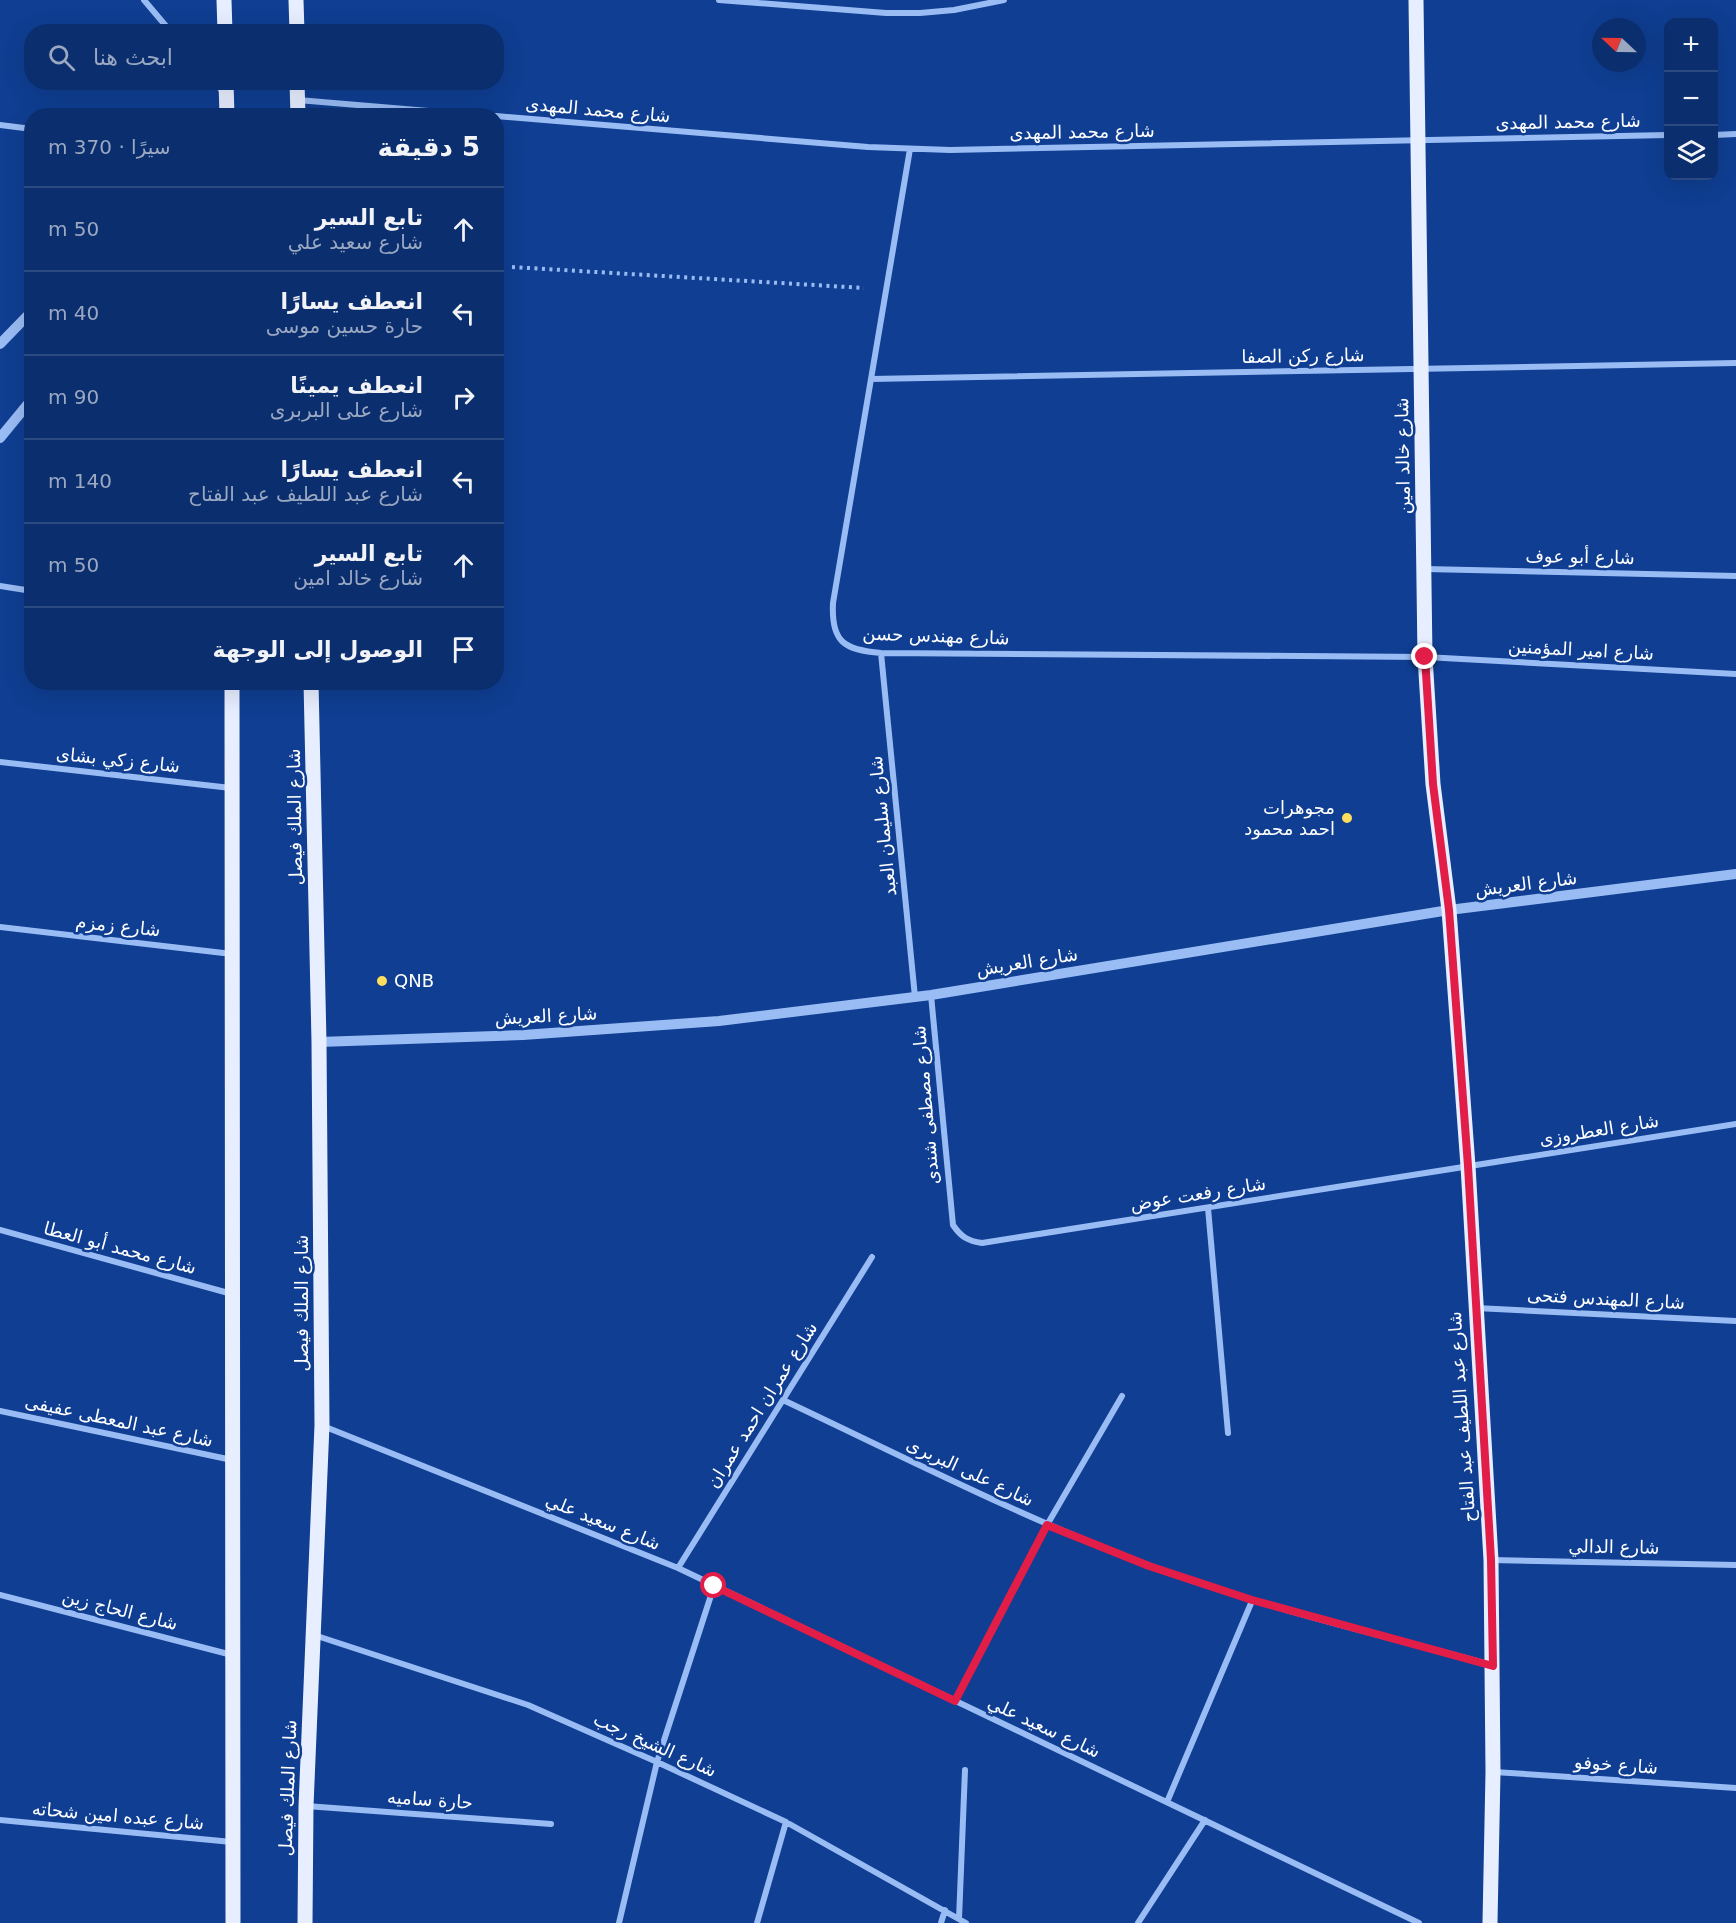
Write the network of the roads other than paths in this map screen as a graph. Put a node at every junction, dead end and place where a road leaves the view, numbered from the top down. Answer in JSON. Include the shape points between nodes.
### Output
{"nodes":[{"id":1,"x":144,"y":0,"type":"edge"},
{"id":2,"x":224,"y":0,"type":"edge"},
{"id":3,"x":296,"y":0,"type":"edge"},
{"id":4,"x":719,"y":0,"type":"edge"},
{"id":5,"x":1004,"y":0,"type":"edge"},
{"id":6,"x":1416,"y":0,"type":"edge"},
{"id":7,"x":987,"y":2,"type":"edge"},
{"id":8,"x":164,"y":24,"type":"edge"},
{"id":9,"x":225,"y":24,"type":"edge"},
{"id":10,"x":297,"y":24,"type":"edge"},
{"id":11,"x":227,"y":90,"type":"edge"},
{"id":12,"x":297,"y":90,"type":"edge"},
{"id":13,"x":298,"y":100,"type":"junction"},
{"id":14,"x":227,"y":108,"type":"edge"},
{"id":15,"x":298,"y":108,"type":"edge"},
{"id":16,"x":393,"y":108,"type":"edge"},
{"id":17,"x":504,"y":117,"type":"edge"},
{"id":18,"x":0,"y":125,"type":"edge"},
{"id":19,"x":24,"y":128,"type":"edge"},
{"id":20,"x":1736,"y":134,"type":"edge"},
{"id":21,"x":1664,"y":135,"type":"edge"},
{"id":22,"x":1718,"y":135,"type":"edge"},
{"id":23,"x":1418,"y":140,"type":"junction"},
{"id":24,"x":910,"y":149,"type":"junction"},
{"id":25,"x":24,"y":319,"type":"edge"},
{"id":26,"x":0,"y":344,"type":"edge"},
{"id":27,"x":1736,"y":363,"type":"edge"},
{"id":28,"x":1421,"y":369,"type":"junction"},
{"id":29,"x":871,"y":379,"type":"junction"},
{"id":30,"x":24,"y":409,"type":"edge"},
{"id":31,"x":0,"y":438,"type":"edge"},
{"id":32,"x":1424,"y":569,"type":"junction"},
{"id":33,"x":1736,"y":576,"type":"edge"},
{"id":34,"x":0,"y":586,"type":"edge"},
{"id":35,"x":24,"y":590,"type":"edge"},
{"id":36,"x":881,"y":652,"type":"junction"},
{"id":37,"x":1425,"y":657,"type":"junction"},
{"id":38,"x":1736,"y":674,"type":"edge"},
{"id":39,"x":232,"y":690,"type":"edge"},
{"id":40,"x":311,"y":690,"type":"edge"},
{"id":41,"x":0,"y":762,"type":"edge"},
{"id":42,"x":232,"y":788,"type":"junction"},
{"id":43,"x":1736,"y":874,"type":"edge"},
{"id":44,"x":1449,"y":910,"type":"junction"},
{"id":45,"x":0,"y":927,"type":"edge"},
{"id":46,"x":232,"y":954,"type":"junction"},
{"id":47,"x":931,"y":995,"type":"junction"},
{"id":48,"x":915,"y":997,"type":"junction"},
{"id":49,"x":319,"y":1042,"type":"junction"},
{"id":50,"x":1736,"y":1124,"type":"edge"},
{"id":51,"x":1468,"y":1166,"type":"junction"},
{"id":52,"x":1208,"y":1208,"type":"junction"},
{"id":53,"x":951,"y":1213,"type":"joint"},
{"id":54,"x":0,"y":1230,"type":"edge"},
{"id":55,"x":872,"y":1257,"type":"dead end"},
{"id":56,"x":232,"y":1294,"type":"junction"},
{"id":57,"x":1475,"y":1308,"type":"junction"},
{"id":58,"x":1736,"y":1321,"type":"edge"},
{"id":59,"x":1122,"y":1396,"type":"dead end"},
{"id":60,"x":783,"y":1400,"type":"junction"},
{"id":61,"x":0,"y":1411,"type":"edge"},
{"id":62,"x":322,"y":1425,"type":"junction"},
{"id":63,"x":1228,"y":1433,"type":"dead end"},
{"id":64,"x":232,"y":1460,"type":"junction"},
{"id":65,"x":1047,"y":1525,"type":"junction"},
{"id":66,"x":1491,"y":1560,"type":"junction"},
{"id":67,"x":1736,"y":1565,"type":"edge"},
{"id":68,"x":678,"y":1569,"type":"junction"},
{"id":69,"x":714,"y":1586,"type":"junction"},
{"id":70,"x":0,"y":1595,"type":"edge"},
{"id":71,"x":1252,"y":1600,"type":"junction"},
{"id":72,"x":314,"y":1635,"type":"junction"},
{"id":73,"x":233,"y":1655,"type":"junction"},
{"id":74,"x":1493,"y":1666,"type":"junction"},
{"id":75,"x":955,"y":1701,"type":"junction"},
{"id":76,"x":657,"y":1762,"type":"junction"},
{"id":77,"x":964,"y":1770,"type":"dead end"},
{"id":78,"x":1493,"y":1772,"type":"junction"},
{"id":79,"x":1736,"y":1788,"type":"edge"},
{"id":80,"x":1167,"y":1802,"type":"junction"},
{"id":81,"x":306,"y":1806,"type":"junction"},
{"id":82,"x":0,"y":1820,"type":"edge"},
{"id":83,"x":1205,"y":1820,"type":"junction"},
{"id":84,"x":786,"y":1822,"type":"junction"},
{"id":85,"x":551,"y":1824,"type":"dead end"},
{"id":86,"x":233,"y":1842,"type":"junction"},
{"id":87,"x":945,"y":1910,"type":"junction"},
{"id":88,"x":959,"y":1919,"type":"junction"},
{"id":89,"x":233,"y":1923,"type":"edge"},
{"id":90,"x":305,"y":1923,"type":"edge"},
{"id":91,"x":619,"y":1923,"type":"edge"},
{"id":92,"x":757,"y":1923,"type":"edge"},
{"id":93,"x":941,"y":1923,"type":"edge"},
{"id":94,"x":966,"y":1923,"type":"edge"},
{"id":95,"x":1137,"y":1923,"type":"edge"},
{"id":96,"x":1419,"y":1923,"type":"edge"},
{"id":97,"x":1490,"y":1923,"type":"edge"}],
"edges":[{"from":1,"to":8,"type":"street"},
{"from":2,"to":9,"type":"main road"},
{"from":3,"to":10,"type":"main road"},
{"from":4,"to":7,"type":"street","via":[[886,13],[954,10]]},
{"from":5,"to":7,"type":"street"},
{"from":6,"to":23,"type":"main road","name":"شارع خالد امين"},
{"from":11,"to":14,"type":"main road"},
{"from":12,"to":13,"type":"main road"},
{"from":13,"to":15,"type":"main road"},
{"from":13,"to":16,"type":"street"},
{"from":17,"to":24,"type":"street","name":"شارع محمد المهدى"},
{"from":18,"to":19,"type":"street"},
{"from":20,"to":22,"type":"street"},
{"from":21,"to":23,"type":"street","name":"شارع محمد المهدى"},
{"from":23,"to":24,"type":"street","name":"شارع محمد المهدى"},
{"from":23,"to":28,"type":"main road","name":"شارع خالد امين"},
{"from":24,"to":29,"type":"street","name":"شارع مهندس حسن"},
{"from":25,"to":26,"type":"street"},
{"from":27,"to":28,"type":"street","name":"شارع ركن الصفا"},
{"from":28,"to":29,"type":"street","name":"شارع ركن الصفا"},
{"from":28,"to":32,"type":"main road","name":"شارع خالد امين"},
{"from":29,"to":36,"type":"street","name":"شارع مهندس حسن","via":[[833,616],[836,635],[843,643]]},
{"from":30,"to":31,"type":"street"},
{"from":32,"to":33,"type":"street","name":"شارع أبو عوف"},
{"from":32,"to":37,"type":"main road","name":"شارع خالد امين"},
{"from":34,"to":35,"type":"street"},
{"from":36,"to":37,"type":"street","name":"شارع مهندس حسن"},
{"from":36,"to":48,"type":"street","name":"شارع سليمان العبد"},
{"from":37,"to":38,"type":"street","name":"شارع امير المؤمنين"},
{"from":37,"to":44,"type":"main road","name":"شارع خالد امين","via":[[1433,784]]},
{"from":39,"to":42,"type":"main road"},
{"from":40,"to":49,"type":"main road","name":"شارع الملك فيصل"},
{"from":41,"to":42,"type":"street","name":"شارع زكي بشاى"},
{"from":42,"to":46,"type":"main road"},
{"from":43,"to":44,"type":"street","name":"شارع العريش"},
{"from":44,"to":47,"type":"street","name":"شارع العريش"},
{"from":44,"to":51,"type":"main road","name":"شارع عبد اللطيف عبد الفتاح"},
{"from":45,"to":46,"type":"street","name":"شارع زمزم"},
{"from":46,"to":56,"type":"main road"},
{"from":47,"to":48,"type":"street","name":"شارع العريش"},
{"from":47,"to":53,"type":"street","name":"شارع مصطفى شندى"},
{"from":48,"to":49,"type":"street","name":"شارع العريش","via":[[719,1021],[524,1035]]},
{"from":49,"to":62,"type":"main road","name":"شارع الملك فيصل"},
{"from":50,"to":51,"type":"street","name":"شارع العطروزى"},
{"from":51,"to":52,"type":"street","name":"شارع رفعت عوض"},
{"from":51,"to":57,"type":"main road","name":"شارع عبد اللطيف عبد الفتاح"},
{"from":52,"to":53,"type":"street","name":"شارع رفعت عوض","via":[[982,1243],[970,1242],[960,1235]]},
{"from":52,"to":63,"type":"street"},
{"from":54,"to":56,"type":"street","name":"شارع محمد أبو العطا"},
{"from":55,"to":60,"type":"street","name":"شارع عمران احمد عمران"},
{"from":56,"to":64,"type":"main road"},
{"from":57,"to":58,"type":"street","name":"شارع المهندس فتحى"},
{"from":57,"to":66,"type":"main road","name":"شارع عبد اللطيف عبد الفتاح"},
{"from":59,"to":65,"type":"street"},
{"from":60,"to":65,"type":"street","name":"شارع على البربرى"},
{"from":60,"to":68,"type":"street","name":"شارع عمران احمد عمران"},
{"from":61,"to":64,"type":"street","name":"شارع عبد المعطى عفيفى"},
{"from":62,"to":68,"type":"street","name":"شارع سعيد علي"},
{"from":62,"to":72,"type":"main road","name":"شارع الملك فيصل"},
{"from":64,"to":73,"type":"main road"},
{"from":65,"to":71,"type":"street","name":"شارع على البربرى","via":[[1149,1566]]},
{"from":65,"to":75,"type":"street"},
{"from":66,"to":67,"type":"street","name":"شارع الدالي"},
{"from":66,"to":74,"type":"main road","name":"شارع عبد اللطيف عبد الفتاح"},
{"from":68,"to":69,"type":"street","name":"شارع سعيد علي"},
{"from":69,"to":75,"type":"street","name":"شارع سعيد علي"},
{"from":69,"to":76,"type":"street"},
{"from":70,"to":73,"type":"street","name":"شارع الحاج زين"},
{"from":71,"to":74,"type":"street","name":"شارع على البربرى"},
{"from":71,"to":80,"type":"street"},
{"from":72,"to":76,"type":"street","name":"شارع الشيخ رجب","via":[[528,1705]]},
{"from":72,"to":81,"type":"main road","name":"شارع الملك فيصل"},
{"from":73,"to":86,"type":"main road"},
{"from":74,"to":78,"type":"main road","name":"شارع عبد اللطيف عبد الفتاح"},
{"from":75,"to":80,"type":"street","name":"شارع سعيد علي"},
{"from":76,"to":84,"type":"street","name":"شارع الشيخ رجب"},
{"from":76,"to":91,"type":"street"},
{"from":77,"to":88,"type":"street"},
{"from":78,"to":79,"type":"street","name":"شارع خوفو"},
{"from":78,"to":97,"type":"main road","name":"شارع عبد اللطيف عبد الفتاح"},
{"from":80,"to":83,"type":"street","name":"شارع سعيد علي"},
{"from":81,"to":85,"type":"street","name":"حارة ساميه"},
{"from":81,"to":90,"type":"main road","name":"شارع الملك فيصل"},
{"from":82,"to":86,"type":"street","name":"شارع عبده امين شحاته"},
{"from":83,"to":95,"type":"street"},
{"from":83,"to":96,"type":"street","name":"شارع سعيد علي"},
{"from":84,"to":87,"type":"street","name":"شارع الشيخ رجب"},
{"from":84,"to":92,"type":"street"},
{"from":86,"to":89,"type":"main road"},
{"from":87,"to":88,"type":"street","name":"شارع الشيخ رجب"},
{"from":87,"to":93,"type":"street"},
{"from":88,"to":94,"type":"street","name":"شارع الشيخ رجب"}]}
